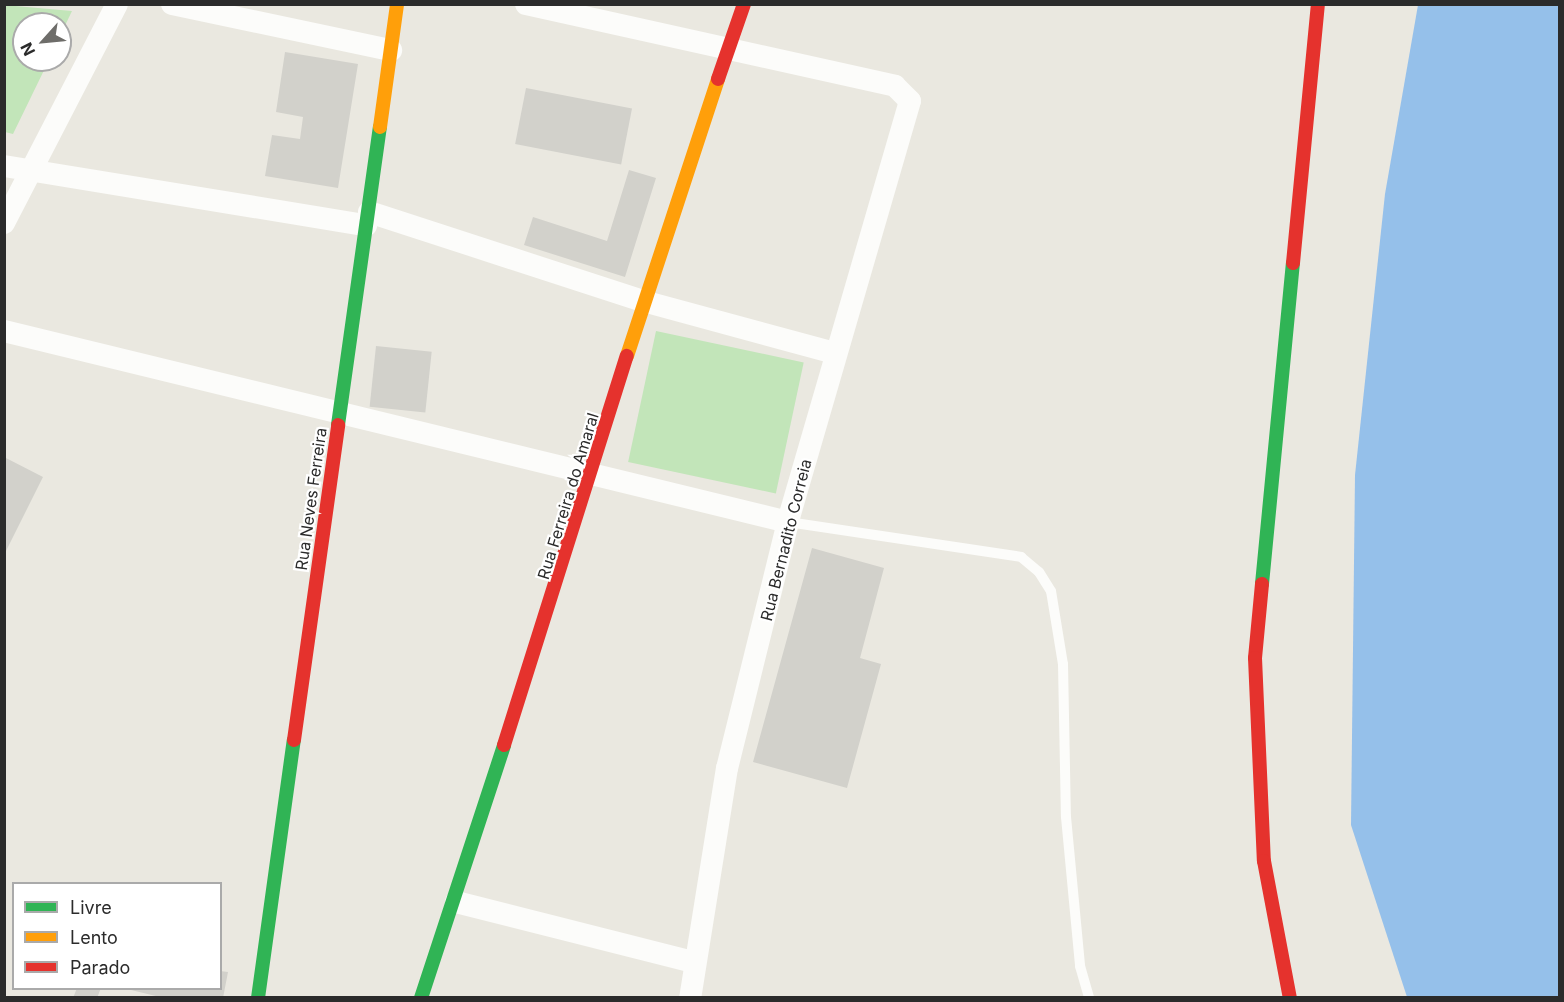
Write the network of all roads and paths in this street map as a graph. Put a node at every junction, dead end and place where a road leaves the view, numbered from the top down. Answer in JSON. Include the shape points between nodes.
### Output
{"nodes":[{"id":1,"x":117,"y":4,"type":"edge"},
{"id":2,"x":172,"y":4,"type":"edge"},
{"id":3,"x":397,"y":4,"type":"edge"},
{"id":4,"x":526,"y":4,"type":"edge"},
{"id":5,"x":744,"y":4,"type":"edge"},
{"id":6,"x":1318,"y":4,"type":"edge"},
{"id":7,"x":731,"y":49,"type":"junction"},
{"id":8,"x":390,"y":50,"type":"junction"},
{"id":9,"x":4,"y":166,"type":"edge"},
{"id":10,"x":31,"y":171,"type":"junction"},
{"id":11,"x":368,"y":219,"type":"junction"},
{"id":12,"x":4,"y":223,"type":"edge"},
{"id":13,"x":643,"y":301,"type":"junction"},
{"id":14,"x":4,"y":331,"type":"edge"},
{"id":15,"x":835,"y":353,"type":"junction"},
{"id":16,"x":340,"y":414,"type":"junction"},
{"id":17,"x":593,"y":474,"type":"junction"},
{"id":18,"x":788,"y":522,"type":"junction"},
{"id":19,"x":456,"y":902,"type":"junction"},
{"id":20,"x":693,"y":962,"type":"junction"},
{"id":21,"x":258,"y":998,"type":"edge"},
{"id":22,"x":421,"y":998,"type":"edge"},
{"id":23,"x":690,"y":998,"type":"edge"},
{"id":24,"x":1089,"y":998,"type":"edge"},
{"id":25,"x":1290,"y":998,"type":"edge"}],
"edges":[{"from":1,"to":10,"type":"street"},
{"from":2,"to":8,"type":"street"},
{"from":3,"to":8,"type":"street","name":"Rua Neves Ferreira"},
{"from":4,"to":7,"type":"street"},
{"from":5,"to":7,"type":"street","name":"Rua Ferreira do Amaral"},
{"from":6,"to":25,"type":"street","via":[[1255,658],[1264,861]]},
{"from":7,"to":13,"type":"street","name":"Rua Ferreira do Amaral"},
{"from":7,"to":15,"type":"street","name":"Rua Bernadito Correia","via":[[905,90],[910,101]]},
{"from":8,"to":11,"type":"street","name":"Rua Neves Ferreira"},
{"from":9,"to":10,"type":"street"},
{"from":10,"to":11,"type":"street"},
{"from":10,"to":12,"type":"street"},
{"from":11,"to":13,"type":"street"},
{"from":11,"to":16,"type":"street","name":"Rua Neves Ferreira"},
{"from":13,"to":15,"type":"street"},
{"from":13,"to":17,"type":"street","name":"Rua Ferreira do Amaral"},
{"from":14,"to":16,"type":"street"},
{"from":15,"to":18,"type":"street","name":"Rua Bernadito Correia"},
{"from":16,"to":17,"type":"street"},
{"from":16,"to":21,"type":"street","name":"Rua Neves Ferreira"},
{"from":17,"to":18,"type":"street"},
{"from":17,"to":19,"type":"street","name":"Rua Ferreira do Amaral"},
{"from":18,"to":20,"type":"street","name":"Rua Bernadito Correia","via":[[727,768]]},
{"from":18,"to":24,"type":"lane","via":[[1021,557],[1040,573],[1051,591],[1063,664],[1066,817],[1080,966]]},
{"from":19,"to":20,"type":"street"},
{"from":19,"to":22,"type":"street","name":"Rua Ferreira do Amaral"},
{"from":20,"to":23,"type":"street","name":"Rua Bernadito Correia"}]}
